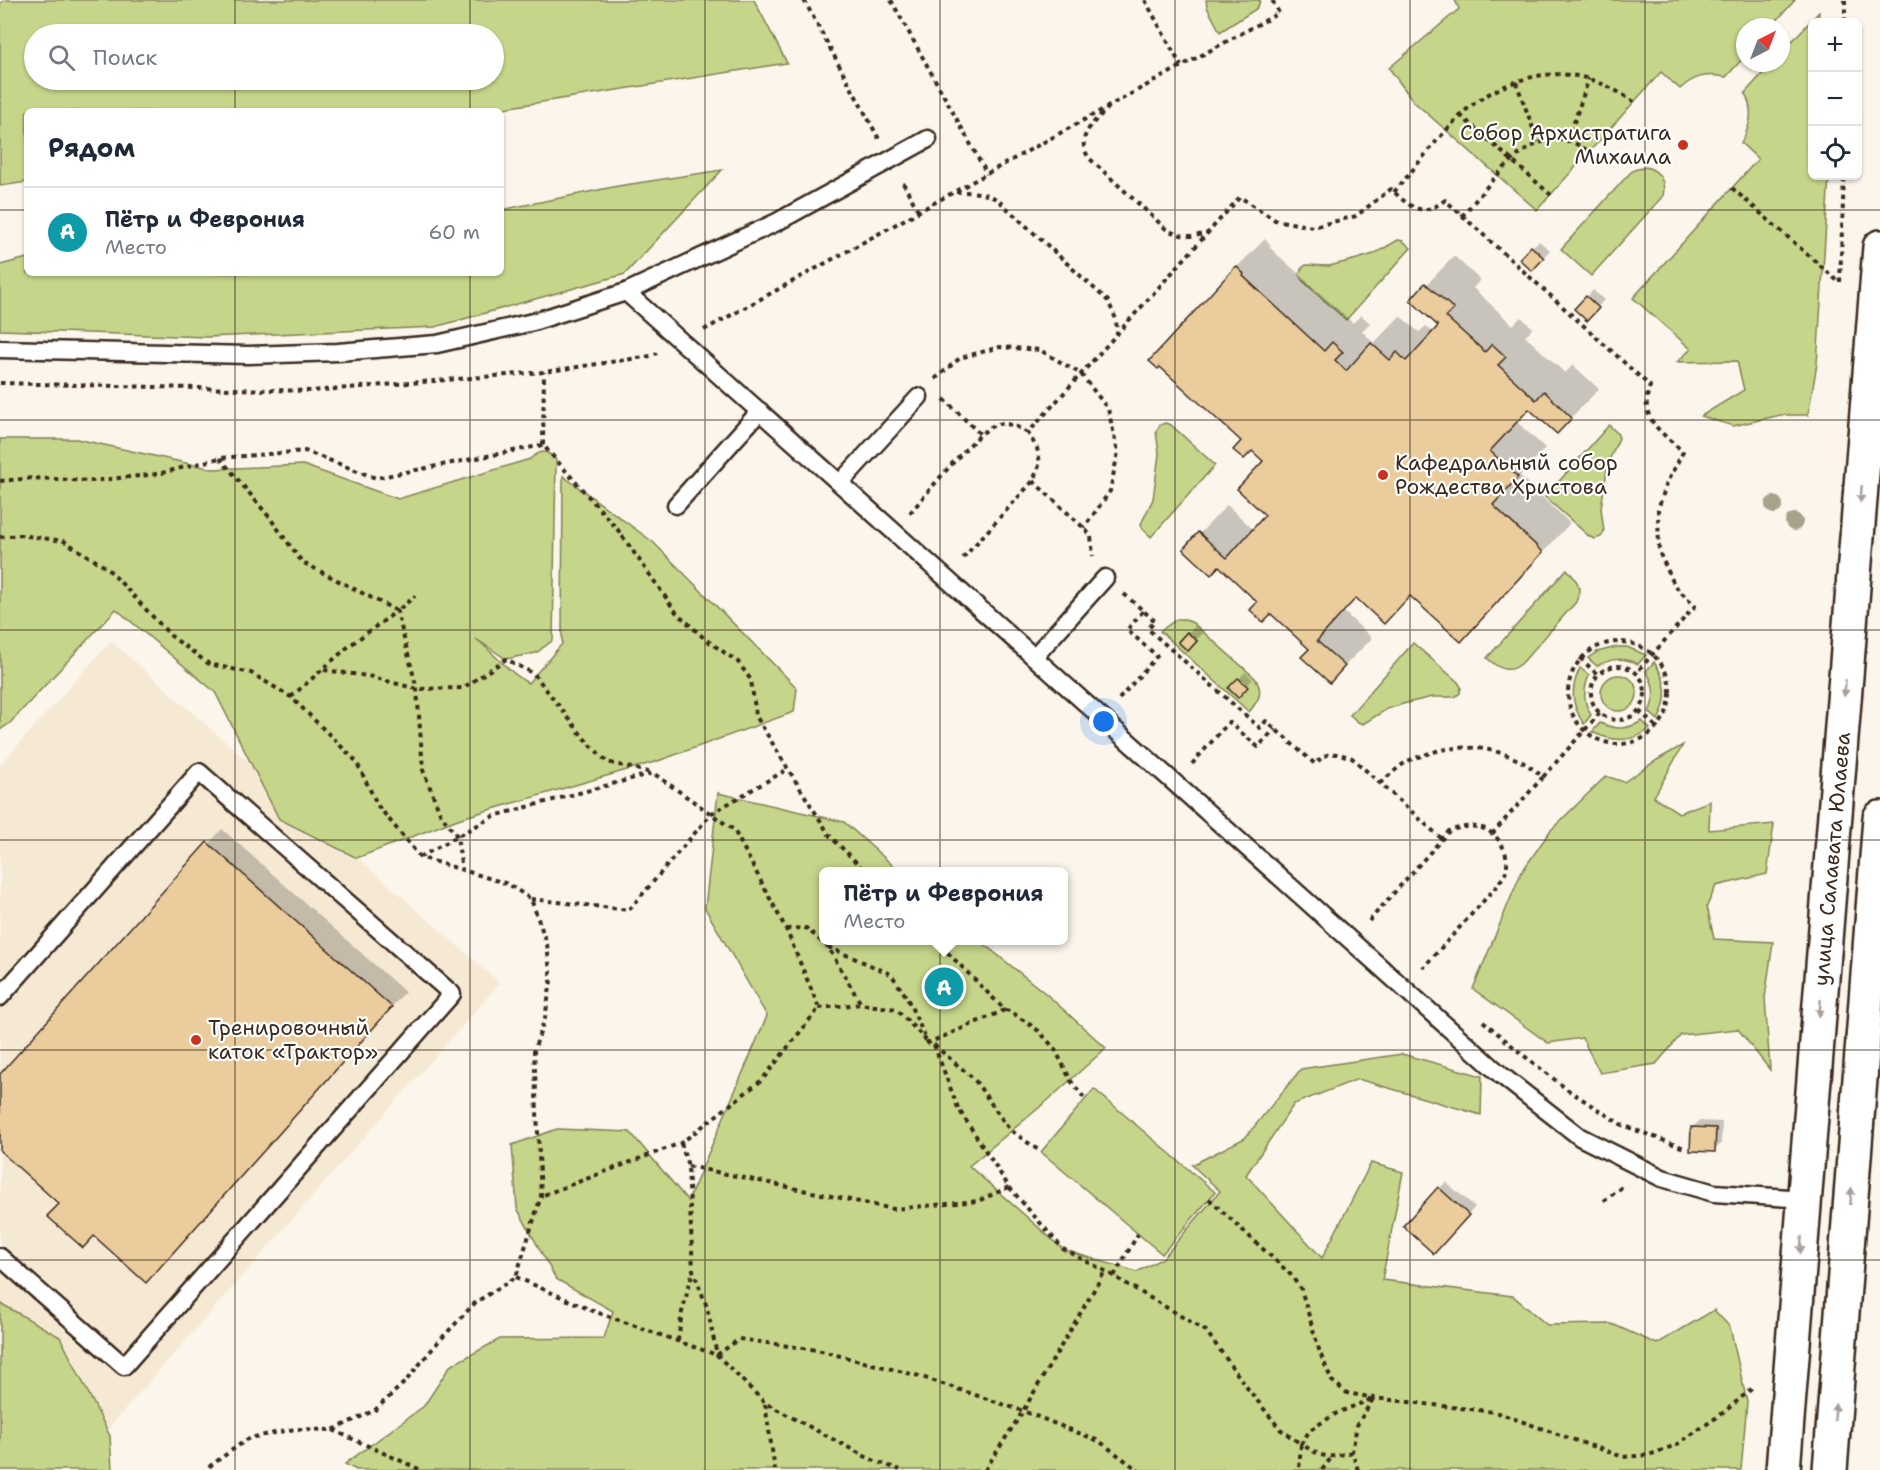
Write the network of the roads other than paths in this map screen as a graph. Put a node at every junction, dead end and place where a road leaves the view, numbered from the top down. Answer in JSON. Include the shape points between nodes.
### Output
{"nodes":[{"id":1,"x":927,"y":139,"type":"dead end"},
{"id":2,"x":1880,"y":247,"type":"edge"},
{"id":3,"x":626,"y":292,"type":"junction"},
{"id":4,"x":0,"y":349,"type":"edge"},
{"id":5,"x":924,"y":391,"type":"road end"},
{"id":6,"x":760,"y":411,"type":"junction"},
{"id":7,"x":840,"y":483,"type":"junction"},
{"id":8,"x":676,"y":505,"type":"dead end"},
{"id":9,"x":1106,"y":578,"type":"road end"},
{"id":10,"x":1034,"y":657,"type":"junction"},
{"id":11,"x":1880,"y":818,"type":"edge"},
{"id":12,"x":0,"y":997,"type":"edge"},
{"id":13,"x":1805,"y":1199,"type":"junction"},
{"id":14,"x":0,"y":1257,"type":"edge"},
{"id":15,"x":1783,"y":1470,"type":"edge"},
{"id":16,"x":1830,"y":1470,"type":"edge"}],
"edges":[{"from":1,"to":3,"type":"lane","via":[[777,222]]},
{"from":2,"to":13,"type":"main road","name":"улица Салавата Юлаева","one_way":true},
{"from":3,"to":4,"type":"lane","via":[[533,322],[437,344],[248,355]]},
{"from":3,"to":6,"type":"lane"},
{"from":5,"to":7,"type":"lane"},
{"from":6,"to":7,"type":"lane"},
{"from":6,"to":8,"type":"lane"},
{"from":7,"to":10,"type":"lane"},
{"from":9,"to":10,"type":"lane"},
{"from":10,"to":13,"type":"lane","via":[[1501,1075],[1580,1137],[1662,1178],[1714,1193]]},
{"from":16,"to":11,"type":"main road","one_way":true},
{"from":12,"to":14,"type":"lane","via":[[199,772],[452,994],[124,1366]]},
{"from":13,"to":15,"type":"main road","name":"улица Салавата Юлаева","one_way":true}]}
